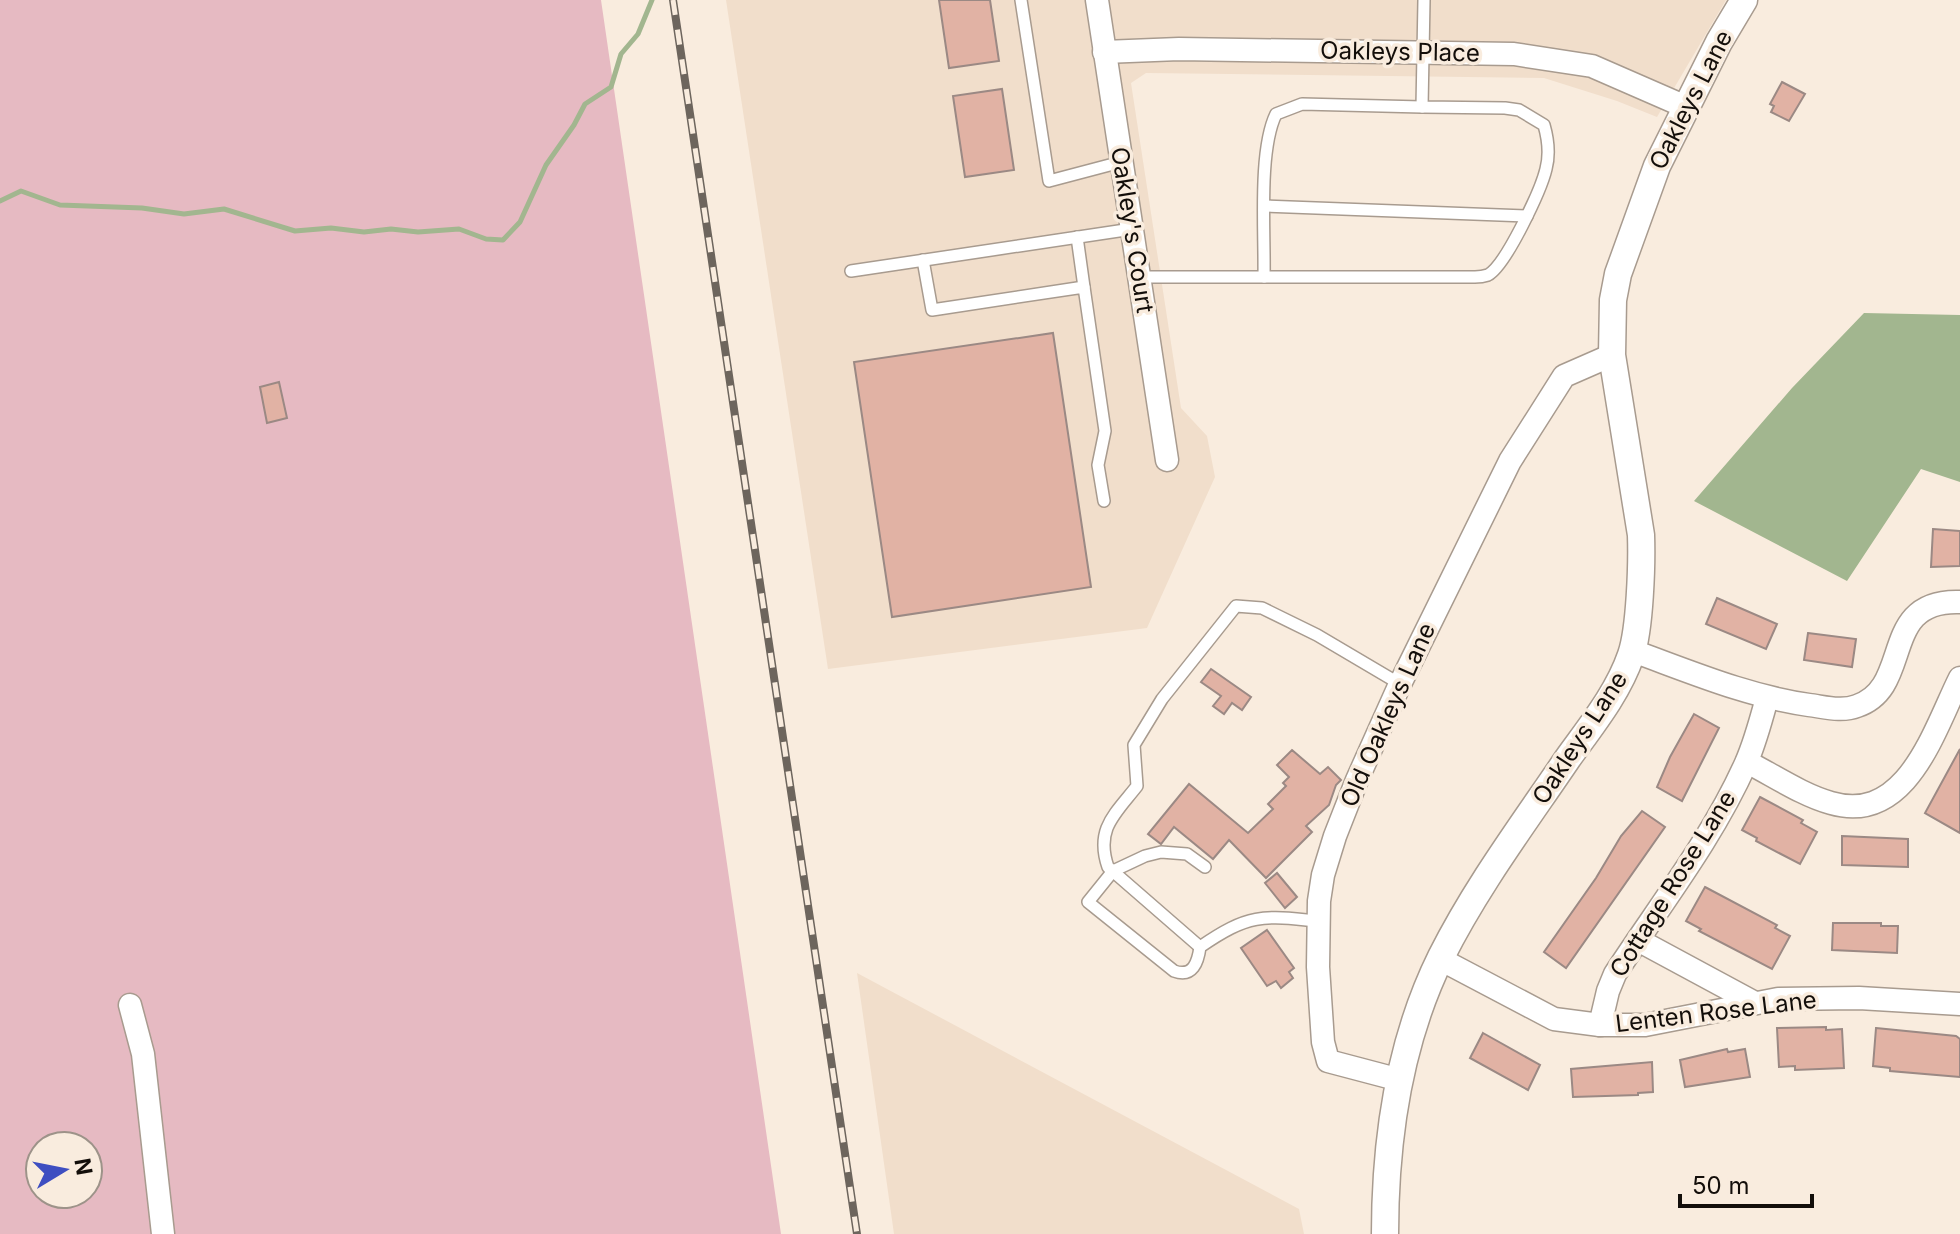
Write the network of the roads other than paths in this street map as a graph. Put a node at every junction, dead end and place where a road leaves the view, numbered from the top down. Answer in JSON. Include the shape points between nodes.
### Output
{"nodes":[{"id":1,"x":1021,"y":0,"type":"edge"},
{"id":2,"x":1097,"y":0,"type":"edge"},
{"id":3,"x":1424,"y":0,"type":"edge"},
{"id":4,"x":1744,"y":0,"type":"edge"},
{"id":5,"x":1104,"y":52,"type":"junction"},
{"id":6,"x":1425,"y":53,"type":"junction"},
{"id":7,"x":1422,"y":107,"type":"junction"},
{"id":8,"x":1686,"y":107,"type":"junction"},
{"id":9,"x":1121,"y":162,"type":"junction"},
{"id":10,"x":1265,"y":206,"type":"junction"},
{"id":11,"x":1527,"y":216,"type":"junction"},
{"id":12,"x":1132,"y":229,"type":"junction"},
{"id":13,"x":1077,"y":237,"type":"junction"},
{"id":14,"x":923,"y":260,"type":"junction"},
{"id":15,"x":851,"y":271,"type":"dead end"},
{"id":16,"x":1139,"y":277,"type":"junction"},
{"id":17,"x":1264,"y":277,"type":"junction"},
{"id":18,"x":1084,"y":287,"type":"junction"},
{"id":19,"x":1612,"y":355,"type":"junction"},
{"id":20,"x":1167,"y":460,"type":"dead end"},
{"id":21,"x":1104,"y":501,"type":"dead end"},
{"id":22,"x":1960,"y":602,"type":"edge"},
{"id":23,"x":1633,"y":651,"type":"junction"},
{"id":24,"x":1960,"y":678,"type":"edge"},
{"id":25,"x":1400,"y":684,"type":"junction"},
{"id":26,"x":1767,"y":698,"type":"junction"},
{"id":27,"x":1747,"y":762,"type":"junction"},
{"id":28,"x":1205,"y":867,"type":"dead end"},
{"id":29,"x":1113,"y":871,"type":"junction"},
{"id":30,"x":1318,"y":921,"type":"junction"},
{"id":31,"x":1638,"y":940,"type":"junction"},
{"id":32,"x":1200,"y":947,"type":"junction"},
{"id":33,"x":1440,"y":959,"type":"junction"},
{"id":34,"x":1753,"y":1002,"type":"junction"},
{"id":35,"x":1960,"y":1004,"type":"edge"},
{"id":36,"x":130,"y":1005,"type":"dead end"},
{"id":37,"x":1600,"y":1025,"type":"junction"},
{"id":38,"x":1400,"y":1080,"type":"junction"},
{"id":39,"x":163,"y":1234,"type":"edge"},
{"id":40,"x":1385,"y":1234,"type":"edge"}],
"edges":[{"from":1,"to":9,"type":"lane","via":[[1049,181]]},
{"from":2,"to":5,"type":"street","name":"Oakley's Court"},
{"from":3,"to":6,"type":"lane"},
{"from":4,"to":8,"type":"street","name":"Oakleys Lane"},
{"from":5,"to":6,"type":"street","name":"Oakleys Place"},
{"from":5,"to":9,"type":"street","name":"Oakley's Court"},
{"from":6,"to":7,"type":"lane"},
{"from":6,"to":8,"type":"street","name":"Oakleys Place","via":[[1514,54],[1592,66]]},
{"from":7,"to":10,"type":"lane","via":[[1302,104],[1276,114],[1266,155]]},
{"from":7,"to":11,"type":"lane","via":[[1519,110],[1544,125],[1546,168]]},
{"from":8,"to":19,"type":"street","name":"Oakleys Lane","via":[[1626,246],[1613,300]]},
{"from":9,"to":12,"type":"street","name":"Oakley's Court"},
{"from":10,"to":11,"type":"lane"},
{"from":10,"to":17,"type":"lane"},
{"from":11,"to":17,"type":"lane","via":[[1487,275]]},
{"from":12,"to":13,"type":"lane"},
{"from":12,"to":16,"type":"street","name":"Oakley's Court"},
{"from":13,"to":14,"type":"lane"},
{"from":13,"to":18,"type":"lane"},
{"from":14,"to":15,"type":"lane"},
{"from":14,"to":18,"type":"lane","via":[[932,310]]},
{"from":16,"to":17,"type":"lane"},
{"from":16,"to":20,"type":"street","name":"Oakley's Court"},
{"from":18,"to":21,"type":"lane","via":[[1105,431],[1098,465]]},
{"from":19,"to":23,"type":"street","name":"Oakleys Lane","via":[[1641,535]]},
{"from":19,"to":25,"type":"street","name":"Old Oakleys Lane","via":[[1564,376],[1510,461]]},
{"from":22,"to":26,"type":"street","via":[[1930,606],[1910,621],[1884,686],[1868,701],[1834,709]]},
{"from":23,"to":26,"type":"street"},
{"from":23,"to":33,"type":"street","name":"Oakleys Lane","via":[[1612,695],[1473,900]]},
{"from":24,"to":27,"type":"street","via":[[1909,777],[1874,802],[1831,803]]},
{"from":25,"to":29,"type":"lane","via":[[1262,608],[1236,606],[1162,699],[1134,745],[1137,786],[1107,826],[1102,849]]},
{"from":25,"to":30,"type":"street","name":"Old Oakleys Lane","via":[[1335,836],[1323,875]]},
{"from":26,"to":27,"type":"street","name":"Cottage Rose Lane"},
{"from":27,"to":31,"type":"street","name":"Cottage Rose Lane","via":[[1706,840]]},
{"from":28,"to":29,"type":"lane","via":[[1187,854],[1161,852]]},
{"from":29,"to":32,"type":"lane"},
{"from":29,"to":32,"type":"lane","via":[[1088,902],[1181,974],[1198,963]]},
{"from":30,"to":32,"type":"lane","via":[[1272,916],[1246,920]]},
{"from":30,"to":38,"type":"street","name":"Old Oakleys Lane","via":[[1328,1061]]},
{"from":31,"to":34,"type":"street"},
{"from":31,"to":37,"type":"street","name":"Cottage Rose Lane","via":[[1615,974]]},
{"from":33,"to":37,"type":"street","name":"Lenten Rose Lane","via":[[1554,1019]]},
{"from":33,"to":38,"type":"street","name":"Oakleys Lane"},
{"from":34,"to":35,"type":"street","name":"Lenten Rose Lane","via":[[1845,998]]},
{"from":34,"to":37,"type":"street","name":"Lenten Rose Lane","via":[[1645,1025]]},
{"from":36,"to":39,"type":"street","via":[[143,1054]]},
{"from":38,"to":40,"type":"street","name":"Oakleys Lane","via":[[1388,1153]]}]}
